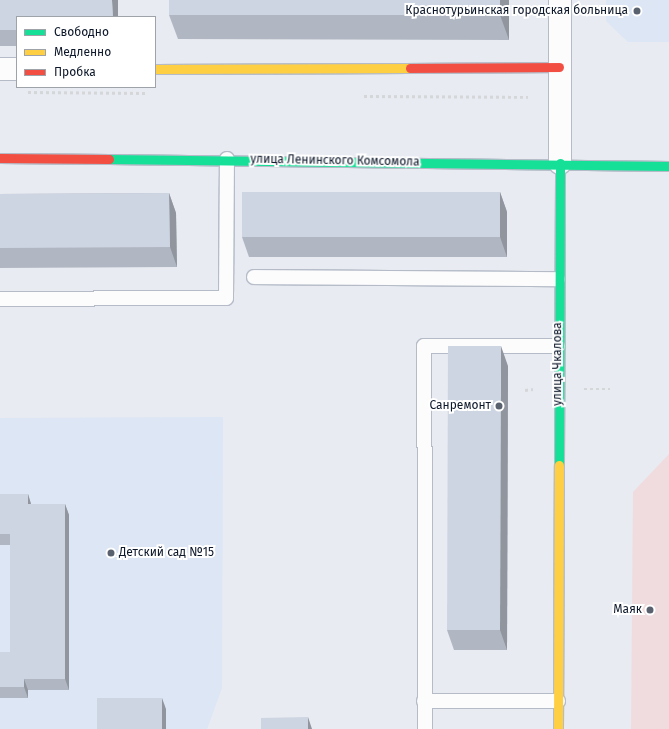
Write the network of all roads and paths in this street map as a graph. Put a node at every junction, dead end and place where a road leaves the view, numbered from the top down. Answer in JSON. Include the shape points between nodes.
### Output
{"nodes":[{"id":1,"x":560,"y":0,"type":"edge"},
{"id":2,"x":559,"y":67,"type":"junction"},
{"id":3,"x":0,"y":69,"type":"edge"},
{"id":4,"x":16,"y":69,"type":"edge"},
{"id":5,"x":156,"y":69,"type":"edge"},
{"id":6,"x":0,"y":158,"type":"edge"},
{"id":7,"x":227,"y":159,"type":"junction"},
{"id":8,"x":560,"y":164,"type":"junction"},
{"id":9,"x":669,"y":166,"type":"edge"},
{"id":10,"x":254,"y":277,"type":"dead end"},
{"id":11,"x":558,"y":279,"type":"junction"},
{"id":12,"x":0,"y":299,"type":"edge"},
{"id":13,"x":558,"y":346,"type":"junction"},
{"id":14,"x":424,"y":701,"type":"junction"},
{"id":15,"x":558,"y":701,"type":"junction"},
{"id":16,"x":425,"y":729,"type":"edge"},
{"id":17,"x":558,"y":729,"type":"edge"}],
"edges":[{"from":1,"to":2,"type":"street","name":"улица Чкалова"},
{"from":2,"to":5,"type":"main road"},
{"from":2,"to":8,"type":"street","name":"улица Чкалова"},
{"from":3,"to":4,"type":"street"},
{"from":6,"to":7,"type":"main road","name":"улица Ленинского Комсомола"},
{"from":7,"to":8,"type":"main road","name":"улица Ленинского Комсомола"},
{"from":7,"to":12,"type":"lane","via":[[226,298]]},
{"from":8,"to":9,"type":"main road","name":"улица Ленинского Комсомола"},
{"from":8,"to":11,"type":"main road","name":"улица Чкалова"},
{"from":10,"to":11,"type":"lane"},
{"from":11,"to":13,"type":"main road","name":"улица Чкалова"},
{"from":13,"to":14,"type":"lane","via":[[424,346]]},
{"from":13,"to":15,"type":"main road","name":"улица Чкалова"},
{"from":14,"to":15,"type":"lane"},
{"from":14,"to":16,"type":"lane"},
{"from":15,"to":17,"type":"main road","name":"улица Чкалова"}]}
